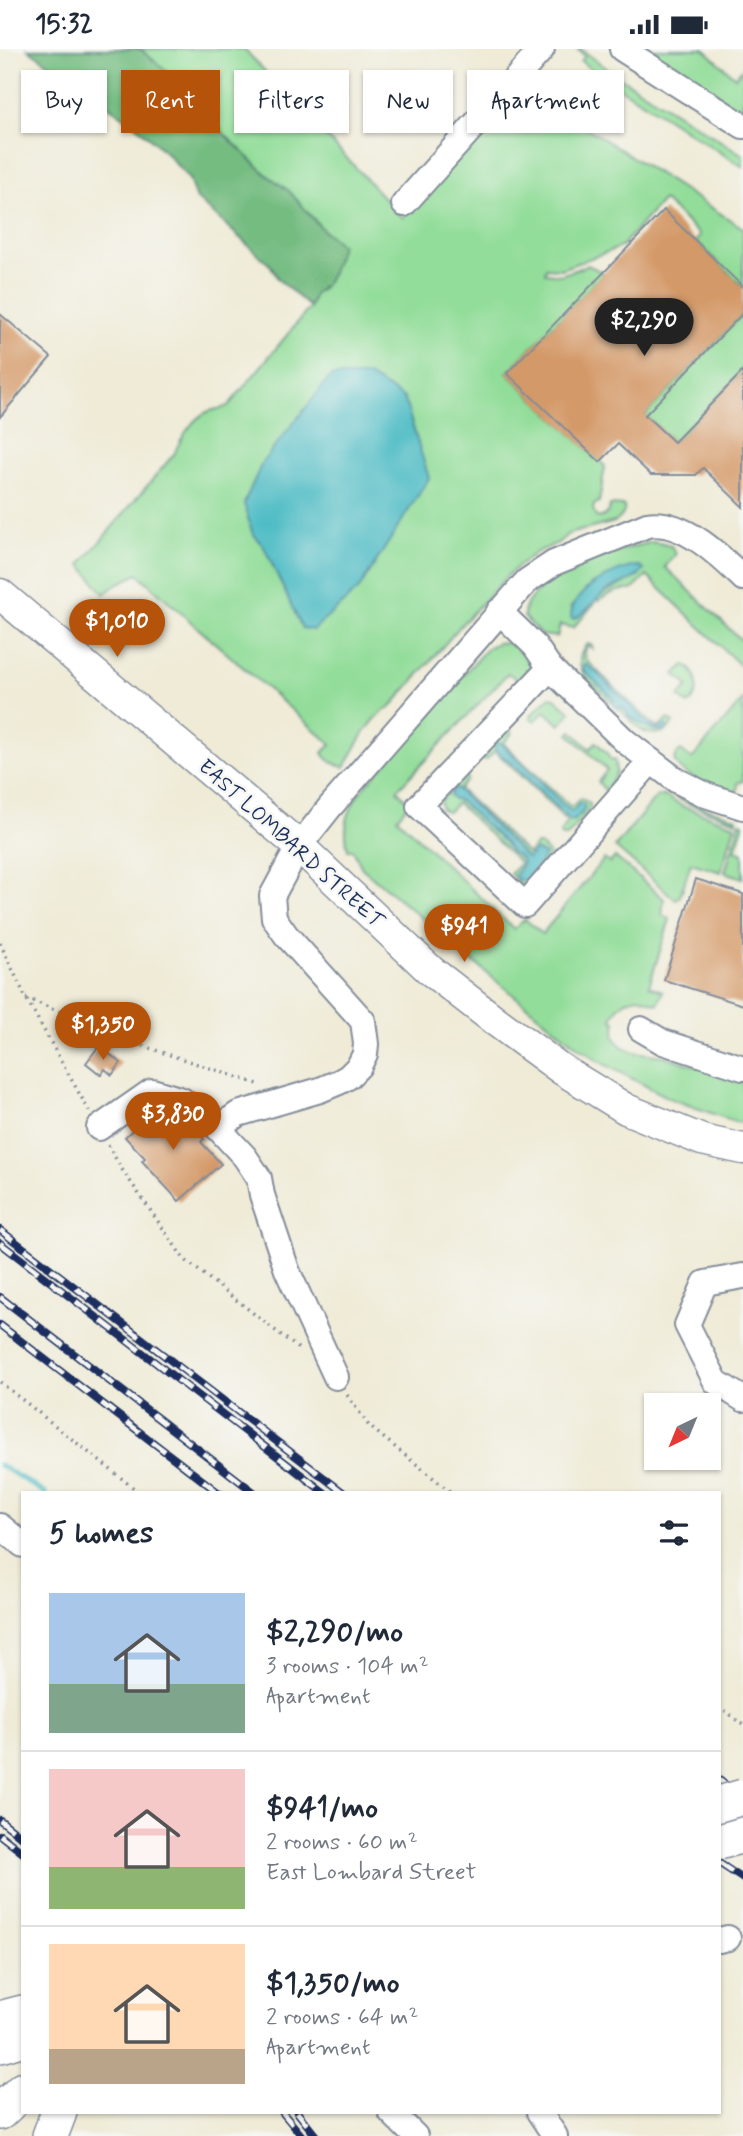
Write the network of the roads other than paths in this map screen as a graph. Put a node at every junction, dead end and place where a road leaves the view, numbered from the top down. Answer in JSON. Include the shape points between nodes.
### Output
{"nodes":[{"id":1,"x":542,"y":49,"type":"edge"},
{"id":2,"x":622,"y":49,"type":"edge"},
{"id":3,"x":743,"y":126,"type":"edge"},
{"id":4,"x":404,"y":204,"type":"dead end"},
{"id":5,"x":743,"y":578,"type":"edge"},
{"id":6,"x":0,"y":594,"type":"edge"},
{"id":7,"x":499,"y":611,"type":"junction"},
{"id":8,"x":550,"y":668,"type":"junction"},
{"id":9,"x":651,"y":761,"type":"junction"},
{"id":10,"x":743,"y":807,"type":"edge"},
{"id":11,"x":299,"y":846,"type":"junction"},
{"id":12,"x":641,"y":1029,"type":"dead end"},
{"id":13,"x":743,"y":1068,"type":"edge"},
{"id":14,"x":99,"y":1128,"type":"road end"},
{"id":15,"x":218,"y":1128,"type":"junction"},
{"id":16,"x":743,"y":1149,"type":"edge"},
{"id":17,"x":743,"y":1276,"type":"edge"},
{"id":18,"x":336,"y":1377,"type":"road end"},
{"id":19,"x":743,"y":1399,"type":"edge"},
{"id":20,"x":0,"y":1526,"type":"edge"},
{"id":21,"x":21,"y":1543,"type":"edge"},
{"id":22,"x":743,"y":1797,"type":"edge"},
{"id":23,"x":721,"y":1803,"type":"edge"},
{"id":24,"x":743,"y":1835,"type":"edge"},
{"id":25,"x":721,"y":1841,"type":"edge"},
{"id":26,"x":16,"y":2021,"type":"edge"},
{"id":27,"x":0,"y":2045,"type":"edge"},
{"id":28,"x":21,"y":2091,"type":"edge"},
{"id":29,"x":0,"y":2112,"type":"edge"},
{"id":30,"x":58,"y":2114,"type":"edge"},
{"id":31,"x":393,"y":2114,"type":"edge"},
{"id":32,"x":540,"y":2114,"type":"edge"},
{"id":33,"x":50,"y":2136,"type":"edge"},
{"id":34,"x":415,"y":2136,"type":"edge"},
{"id":35,"x":555,"y":2136,"type":"edge"}],
"edges":[{"from":1,"to":4,"type":"lane"},
{"from":2,"to":3,"type":"lane"},
{"from":5,"to":7,"type":"lane","via":[[690,535],[654,524],[544,568]]},
{"from":6,"to":11,"type":"main road","name":"EAST LOMBARD STREET"},
{"from":7,"to":8,"type":"lane","via":[[536,646]]},
{"from":7,"to":11,"type":"lane"},
{"from":8,"to":9,"type":"lane"},
{"from":8,"to":9,"type":"lane","via":[[419,806],[525,905]]},
{"from":9,"to":10,"type":"lane","via":[[676,780]]},
{"from":11,"to":15,"type":"lane","via":[[272,896],[274,918],[363,1021],[365,1054],[348,1077],[238,1114]]},
{"from":11,"to":16,"type":"main road","name":"EAST LOMBARD STREET","via":[[430,970],[561,1069],[626,1109],[702,1140]]},
{"from":12,"to":13,"type":"lane","via":[[663,1042]]},
{"from":14,"to":15,"type":"lane","via":[[152,1091],[182,1100]]},
{"from":15,"to":18,"type":"lane","via":[[259,1178],[287,1270]]},
{"from":17,"to":19,"type":"lane","via":[[705,1283],[687,1325],[716,1382]]},
{"from":20,"to":21,"type":"lane"},
{"from":22,"to":23,"type":"highway","bridge":true},
{"from":24,"to":25,"type":"highway","bridge":true},
{"from":26,"to":27,"type":"highway"},
{"from":28,"to":29,"type":"highway"},
{"from":30,"to":33,"type":"highway"},
{"from":31,"to":34,"type":"lane"},
{"from":32,"to":35,"type":"lane"}]}
